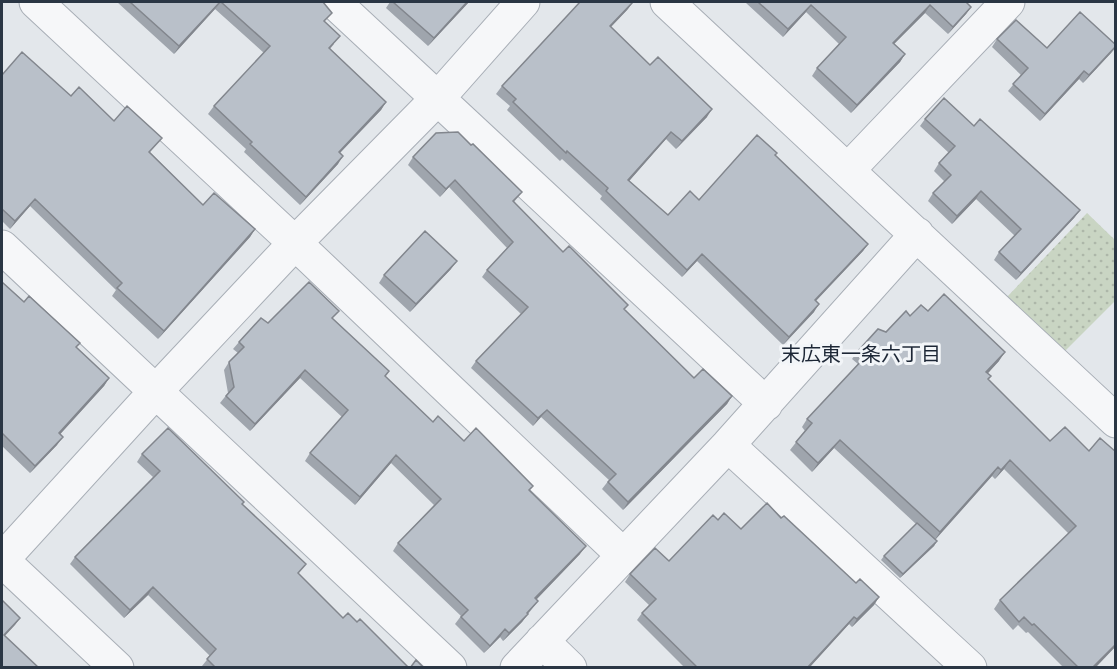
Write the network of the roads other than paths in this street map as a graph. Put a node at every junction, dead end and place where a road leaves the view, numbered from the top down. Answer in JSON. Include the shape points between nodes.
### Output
{"nodes":[{"id":1,"x":36,"y":2,"type":"edge"},
{"id":2,"x":334,"y":2,"type":"edge"},
{"id":3,"x":523,"y":2,"type":"edge"},
{"id":4,"x":667,"y":2,"type":"edge"},
{"id":5,"x":1008,"y":2,"type":"edge"},
{"id":6,"x":438,"y":98,"type":"junction"},
{"id":7,"x":848,"y":170,"type":"junction"},
{"id":8,"x":918,"y":234,"type":"junction"},
{"id":9,"x":294,"y":243,"type":"junction"},
{"id":10,"x":2,"y":247,"type":"edge"},
{"id":11,"x":156,"y":390,"type":"junction"},
{"id":12,"x":766,"y":404,"type":"junction"},
{"id":13,"x":1116,"y":421,"type":"edge"},
{"id":14,"x":728,"y":445,"type":"junction"},
{"id":15,"x":623,"y":555,"type":"junction"},
{"id":16,"x":2,"y":560,"type":"edge"},
{"id":17,"x":542,"y":641,"type":"junction"},
{"id":18,"x":117,"y":668,"type":"edge"},
{"id":19,"x":450,"y":668,"type":"edge"},
{"id":20,"x":517,"y":668,"type":"edge"},
{"id":21,"x":570,"y":668,"type":"edge"},
{"id":22,"x":970,"y":668,"type":"edge"}],
"edges":[{"from":1,"to":9,"type":"street"},
{"from":2,"to":6,"type":"street"},
{"from":3,"to":6,"type":"street"},
{"from":4,"to":7,"type":"street"},
{"from":5,"to":7,"type":"street"},
{"from":6,"to":9,"type":"street"},
{"from":6,"to":12,"type":"street"},
{"from":7,"to":8,"type":"street"},
{"from":8,"to":12,"type":"street"},
{"from":8,"to":13,"type":"street"},
{"from":9,"to":11,"type":"street"},
{"from":9,"to":15,"type":"street"},
{"from":10,"to":11,"type":"street"},
{"from":11,"to":16,"type":"street"},
{"from":11,"to":19,"type":"street"},
{"from":12,"to":14,"type":"street"},
{"from":14,"to":15,"type":"street"},
{"from":14,"to":22,"type":"street"},
{"from":15,"to":17,"type":"street"},
{"from":16,"to":18,"type":"street"},
{"from":17,"to":20,"type":"street"},
{"from":17,"to":21,"type":"street"}]}
